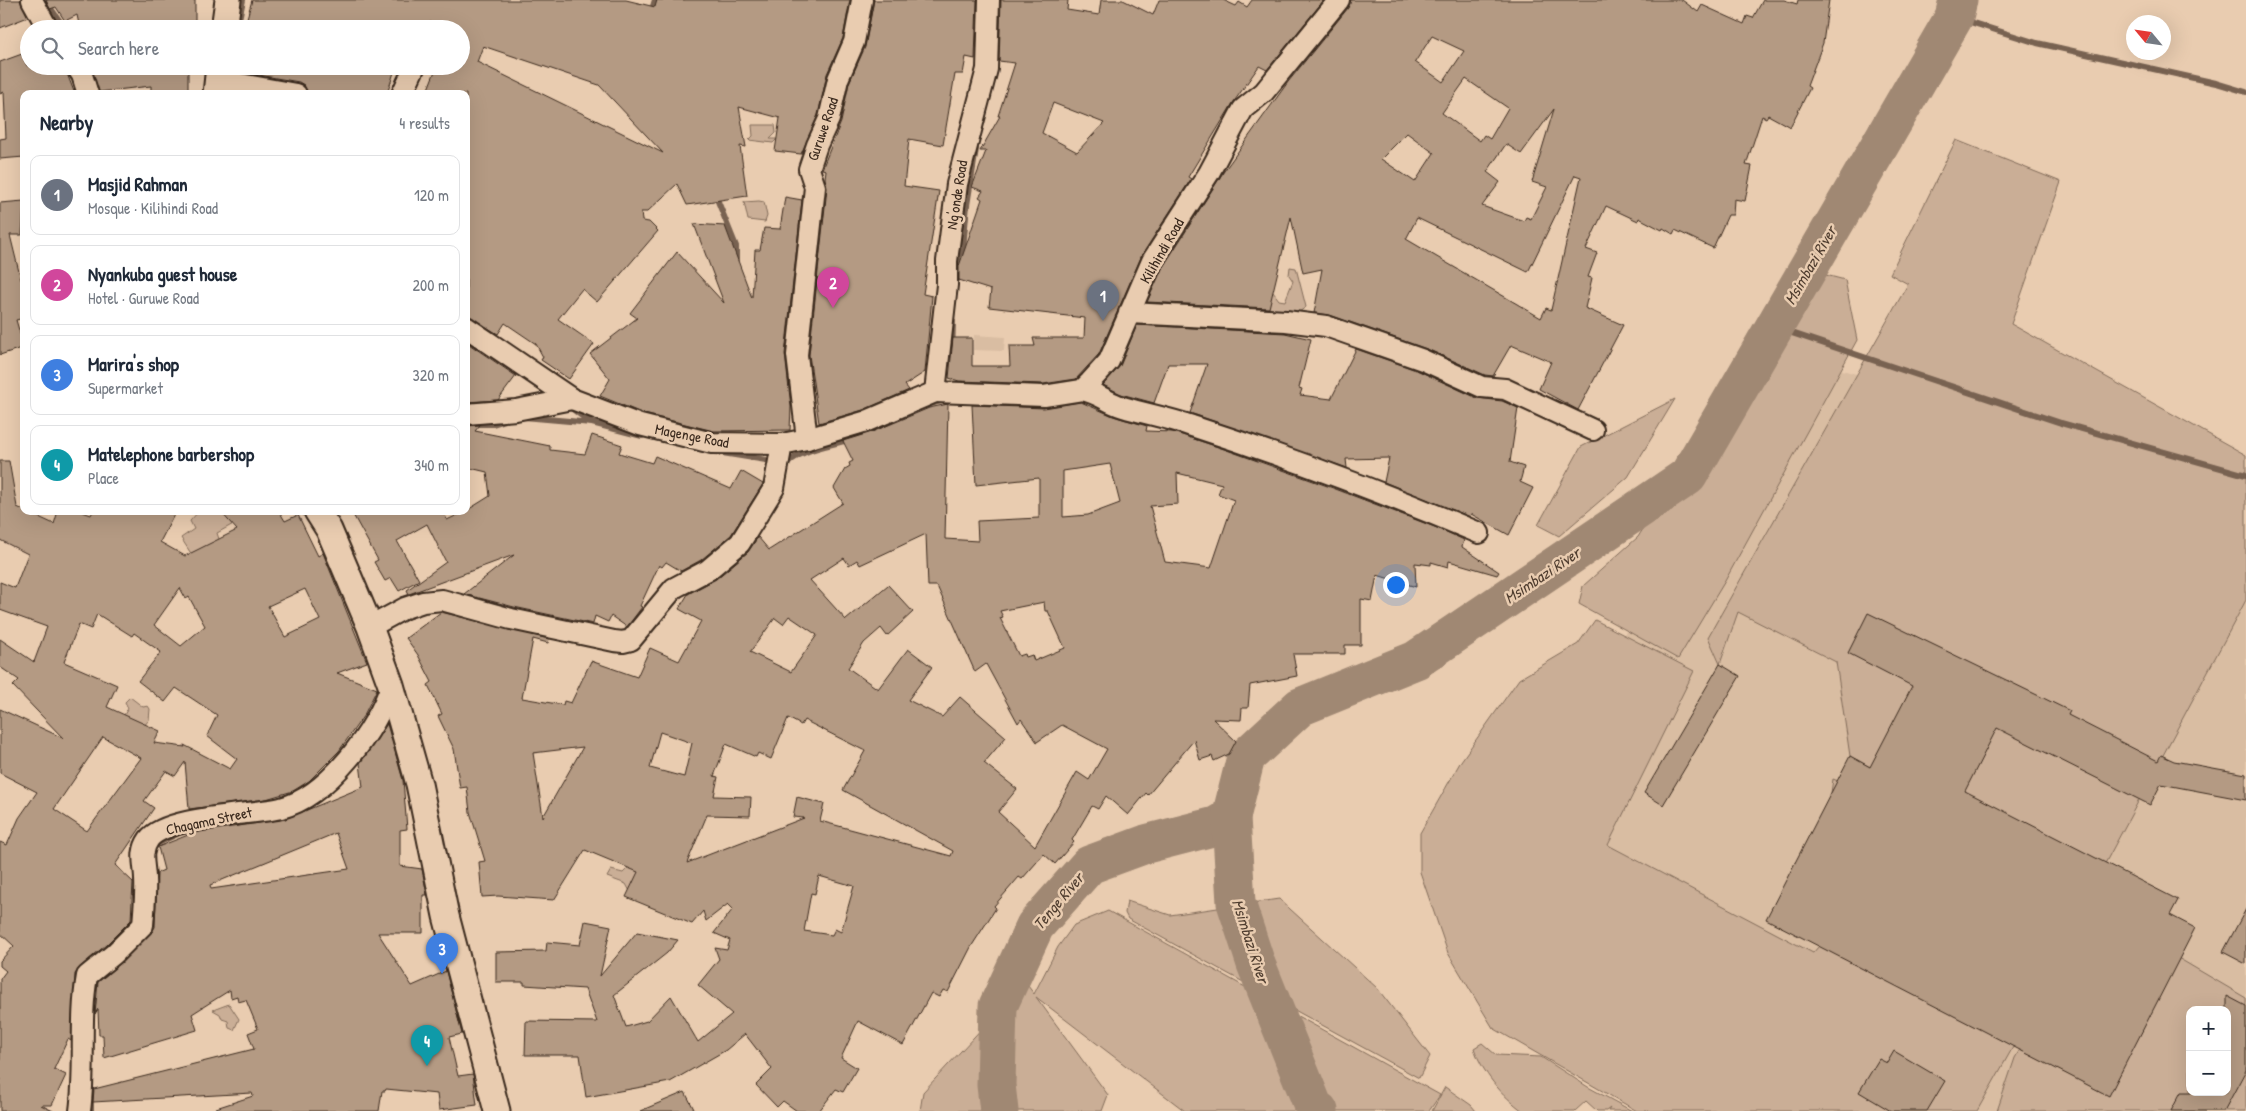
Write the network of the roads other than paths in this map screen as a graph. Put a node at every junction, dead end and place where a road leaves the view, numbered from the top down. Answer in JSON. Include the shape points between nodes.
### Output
{"nodes":[{"id":1,"x":32,"y":0,"type":"edge"},
{"id":2,"x":228,"y":0,"type":"edge"},
{"id":3,"x":862,"y":0,"type":"edge"},
{"id":4,"x":989,"y":0,"type":"edge"},
{"id":5,"x":1339,"y":0,"type":"edge"},
{"id":6,"x":43,"y":20,"type":"edge"},
{"id":7,"x":225,"y":20,"type":"edge"},
{"id":8,"x":82,"y":75,"type":"edge"},
{"id":9,"x":411,"y":75,"type":"edge"},
{"id":10,"x":217,"y":80,"type":"edge"},
{"id":11,"x":87,"y":90,"type":"edge"},
{"id":12,"x":273,"y":90,"type":"edge"},
{"id":13,"x":404,"y":90,"type":"edge"},
{"id":14,"x":1129,"y":313,"type":"junction"},
{"id":15,"x":470,"y":330,"type":"edge"},
{"id":16,"x":1082,"y":390,"type":"junction"},
{"id":17,"x":935,"y":392,"type":"junction"},
{"id":18,"x":572,"y":400,"type":"junction"},
{"id":19,"x":470,"y":414,"type":"edge"},
{"id":20,"x":1593,"y":430,"type":"dead end"},
{"id":21,"x":807,"y":439,"type":"junction"},
{"id":22,"x":782,"y":444,"type":"junction"},
{"id":23,"x":319,"y":515,"type":"edge"},
{"id":24,"x":1480,"y":533,"type":"dead end"},
{"id":25,"x":370,"y":627,"type":"junction"},
{"id":26,"x":391,"y":685,"type":"junction"},
{"id":27,"x":80,"y":1111,"type":"edge"},
{"id":28,"x":497,"y":1111,"type":"edge"}],
"edges":[{"from":1,"to":6,"type":"street"},
{"from":2,"to":7,"type":"street"},
{"from":3,"to":21,"type":"street","name":"Guruwe Road","via":[[854,42],[838,79],[829,119],[809,169],[815,187],[797,355]]},
{"from":4,"to":17,"type":"street","name":"Ng'onde Road","via":[[987,70],[957,184]]},
{"from":5,"to":14,"type":"street","name":"Kilihindi Road","via":[[1264,92],[1243,109],[1209,173],[1152,261]]},
{"from":8,"to":11,"type":"street"},
{"from":9,"to":13,"type":"street"},
{"from":10,"to":12,"type":"street"},
{"from":14,"to":16,"type":"street","name":"Kilihindi Road","via":[[1109,360]]},
{"from":14,"to":20,"type":"street","via":[[1326,326],[1423,360],[1482,387],[1505,389]]},
{"from":15,"to":18,"type":"street","name":"Magenge Road"},
{"from":16,"to":17,"type":"street","via":[[1044,396]]},
{"from":16,"to":24,"type":"street","via":[[1098,393],[1122,407],[1192,426],[1416,506]]},
{"from":17,"to":21,"type":"street","name":"Magenge Road","via":[[867,422]]},
{"from":18,"to":19,"type":"street"},
{"from":18,"to":22,"type":"street","name":"Magenge Road","via":[[640,425],[712,443]]},
{"from":21,"to":22,"type":"street","name":"Magenge Road"},
{"from":22,"to":25,"type":"street","via":[[774,488],[740,543],[708,570],[674,588],[630,640],[614,641],[442,600],[405,608]]},
{"from":23,"to":25,"type":"street"},
{"from":25,"to":26,"type":"street"},
{"from":26,"to":27,"type":"street","name":"Chagama Street","via":[[353,752],[322,787],[304,800],[280,808],[180,824],[149,838],[142,858],[146,879],[143,925],[87,976],[82,1004]]},
{"from":26,"to":28,"type":"street","via":[[419,784],[446,916]]}]}
